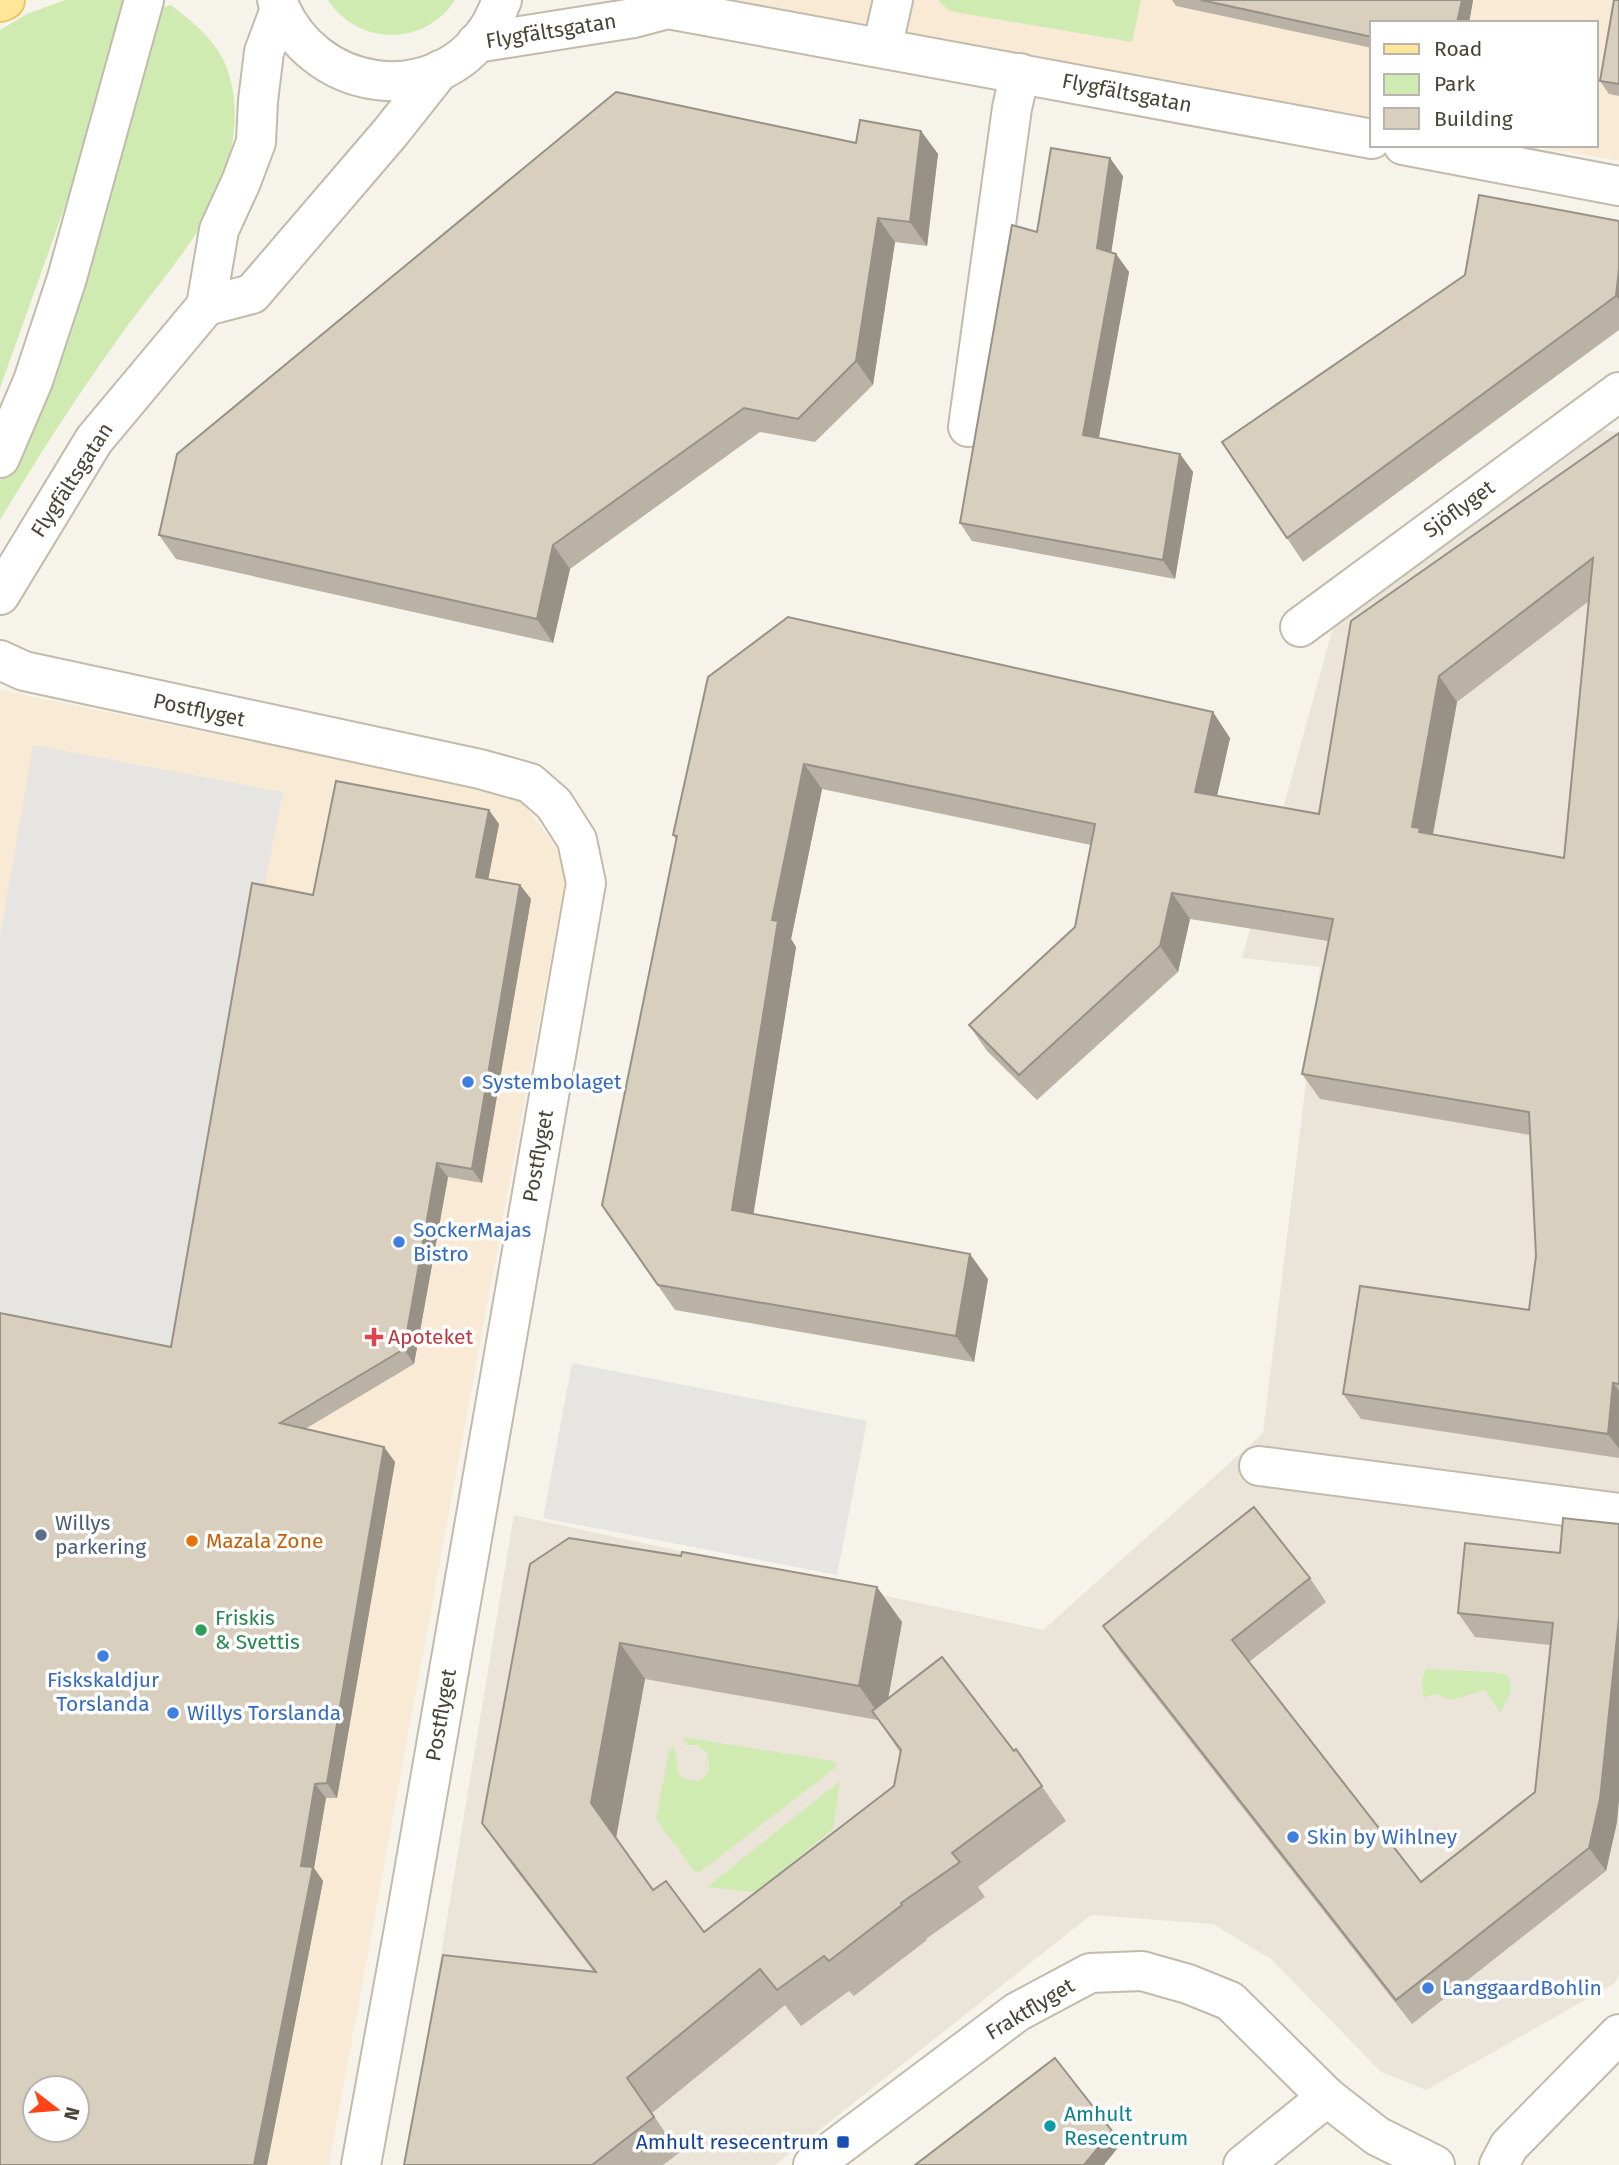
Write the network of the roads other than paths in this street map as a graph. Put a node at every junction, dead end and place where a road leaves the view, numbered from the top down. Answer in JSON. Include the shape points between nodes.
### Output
{"nodes":[{"id":1,"x":5,"y":0,"type":"edge"},
{"id":2,"x":144,"y":0,"type":"edge"},
{"id":3,"x":502,"y":0,"type":"edge"},
{"id":4,"x":893,"y":0,"type":"edge"},
{"id":5,"x":0,"y":2,"type":"edge"},
{"id":6,"x":278,"y":4,"type":"edge"},
{"id":7,"x":662,"y":4,"type":"edge"},
{"id":8,"x":476,"y":43,"type":"junction"},
{"id":9,"x":882,"y":47,"type":"junction"},
{"id":10,"x":440,"y":70,"type":"junction"},
{"id":11,"x":1020,"y":73,"type":"junction"},
{"id":12,"x":1370,"y":139,"type":"edge"},
{"id":13,"x":1414,"y":147,"type":"edge"},
{"id":14,"x":1619,"y":186,"type":"edge"},
{"id":15,"x":206,"y":306,"type":"junction"},
{"id":16,"x":1619,"y":392,"type":"edge"},
{"id":17,"x":968,"y":427,"type":"dead end"},
{"id":18,"x":0,"y":458,"type":"edge"},
{"id":19,"x":0,"y":596,"type":"edge"},
{"id":20,"x":1300,"y":627,"type":"dead end"},
{"id":21,"x":0,"y":660,"type":"edge"},
{"id":22,"x":1259,"y":1466,"type":"dead end"},
{"id":23,"x":1619,"y":1513,"type":"edge"},
{"id":24,"x":1619,"y":2034,"type":"edge"},
{"id":25,"x":1327,"y":2097,"type":"junction"},
{"id":26,"x":361,"y":2165,"type":"edge"},
{"id":27,"x":813,"y":2165,"type":"edge"},
{"id":28,"x":1243,"y":2165,"type":"edge"},
{"id":29,"x":1435,"y":2165,"type":"edge"},
{"id":30,"x":1499,"y":2165,"type":"edge"}],
"edges":[{"from":1,"to":5,"type":"main road"},
{"from":2,"to":18,"type":"street","via":[[67,278],[33,381]]},
{"from":3,"to":8,"type":"street","name":"Flygfältsgatan","via":[[488,30]]},
{"from":4,"to":9,"type":"street"},
{"from":6,"to":10,"type":"street","name":"Flygfältsgatan","via":[[300,41],[347,74],[404,81]]},
{"from":6,"to":15,"type":"street","name":"Flygfältsgatan","via":[[264,52],[256,142],[219,230]]},
{"from":7,"to":8,"type":"street","name":"Flygfältsgatan","via":[[634,18]]},
{"from":7,"to":9,"type":"street","name":"Flygfältsgatan"},
{"from":8,"to":10,"type":"street","name":"Flygfältsgatan"},
{"from":9,"to":11,"type":"street","name":"Flygfältsgatan"},
{"from":10,"to":15,"type":"street","name":"Flygfältsgatan","via":[[252,294]]},
{"from":11,"to":12,"type":"street","name":"Flygfältsgatan"},
{"from":11,"to":17,"type":"street"},
{"from":13,"to":14,"type":"street"},
{"from":15,"to":19,"type":"street","name":"Flygfältsgatan","via":[[94,440]]},
{"from":16,"to":20,"type":"street","name":"Sjöflyget"},
{"from":21,"to":26,"type":"street","name":"Postflyget","via":[[24,671],[530,783],[554,804],[577,840],[586,883]]},
{"from":22,"to":23,"type":"street"},
{"from":24,"to":30,"type":"street","via":[[1509,2146]]},
{"from":25,"to":27,"type":"street","name":"Fraktflyget","via":[[1230,2001],[1142,1971],[1090,1973],[1017,2012]]},
{"from":25,"to":28,"type":"street"},
{"from":25,"to":29,"type":"street","name":"Fraktflyget","via":[[1377,2136]]}]}
